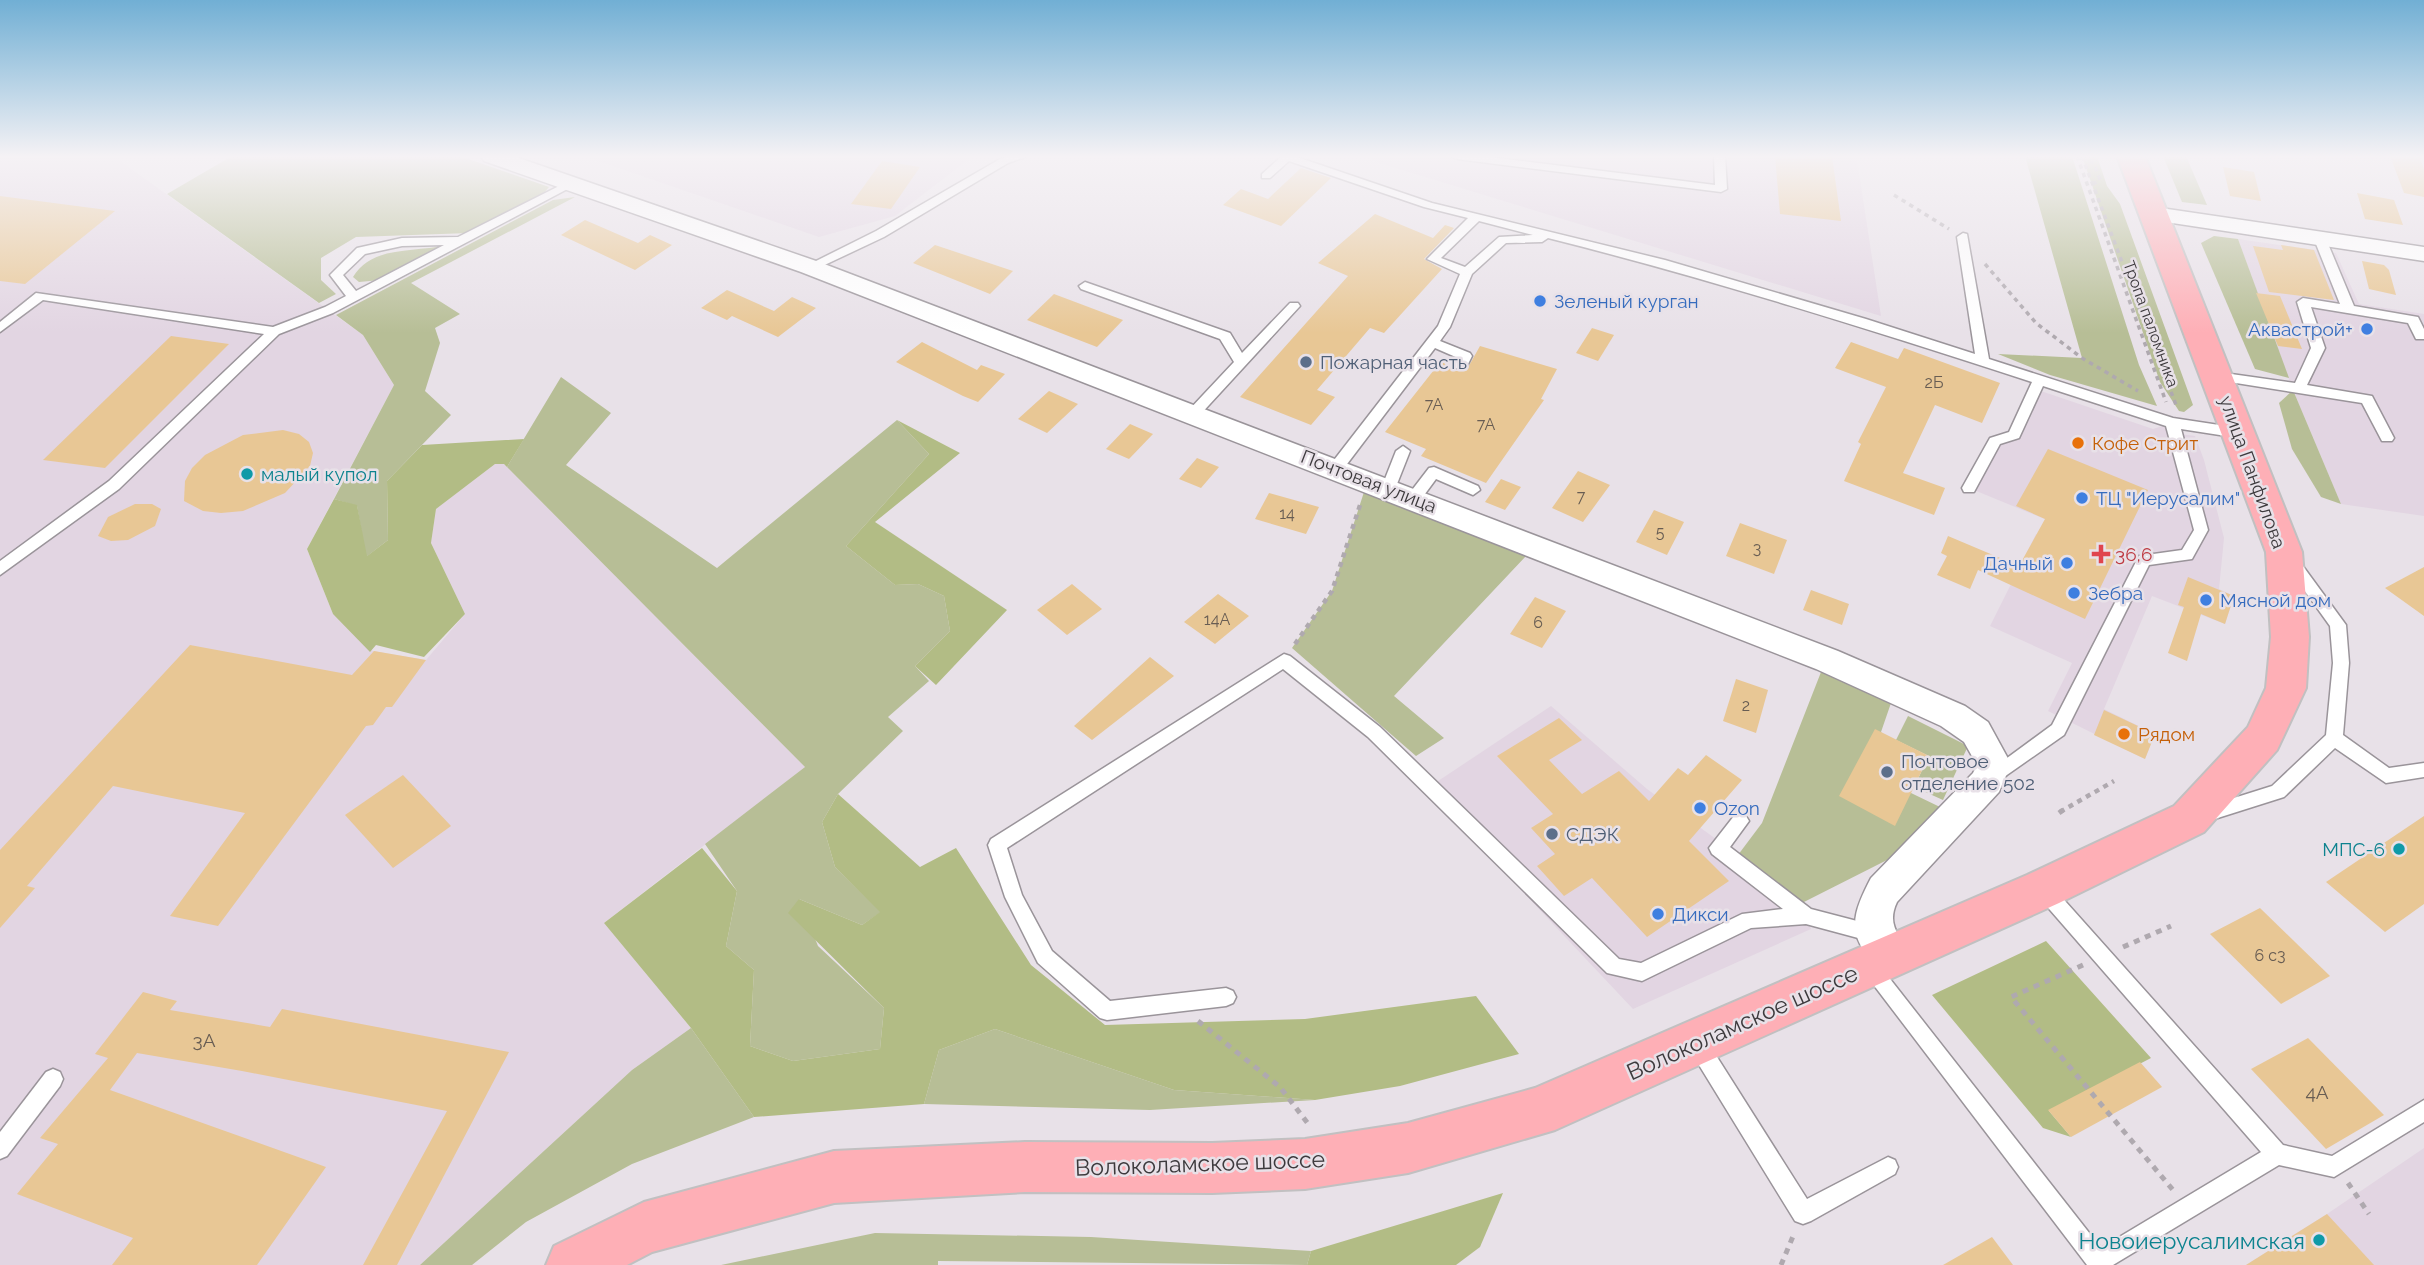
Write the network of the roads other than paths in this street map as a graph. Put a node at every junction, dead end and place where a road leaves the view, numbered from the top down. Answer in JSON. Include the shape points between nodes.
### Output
{"nodes":[{"id":1,"x":510,"y":215,"type":"edge"},
{"id":2,"x":662,"y":215,"type":"edge"},
{"id":3,"x":912,"y":215,"type":"edge"},
{"id":4,"x":1473,"y":215,"type":"edge"},
{"id":5,"x":2154,"y":215,"type":"edge"},
{"id":6,"x":2161,"y":215,"type":"edge"},
{"id":7,"x":1477,"y":216,"type":"junction"},
{"id":8,"x":1558,"y":236,"type":"junction"},
{"id":9,"x":1963,"y":237,"type":"road end"},
{"id":10,"x":2320,"y":239,"type":"junction"},
{"id":11,"x":461,"y":241,"type":"junction"},
{"id":12,"x":2424,"y":254,"type":"edge"},
{"id":13,"x":810,"y":267,"type":"junction"},
{"id":14,"x":1467,"y":272,"type":"junction"},
{"id":15,"x":1085,"y":286,"type":"dead end"},
{"id":16,"x":354,"y":298,"type":"junction"},
{"id":17,"x":1294,"y":306,"type":"dead end"},
{"id":18,"x":2349,"y":310,"type":"junction"},
{"id":19,"x":0,"y":328,"type":"edge"},
{"id":20,"x":274,"y":331,"type":"junction"},
{"id":21,"x":2421,"y":335,"type":"dead end"},
{"id":22,"x":1432,"y":342,"type":"junction"},
{"id":23,"x":1982,"y":359,"type":"junction"},
{"id":24,"x":1241,"y":362,"type":"junction"},
{"id":25,"x":1461,"y":365,"type":"dead end"},
{"id":26,"x":2217,"y":376,"type":"junction"},
{"id":27,"x":2040,"y":379,"type":"junction"},
{"id":28,"x":2300,"y":387,"type":"junction"},
{"id":29,"x":1193,"y":414,"type":"junction"},
{"id":30,"x":2175,"y":419,"type":"junction"},
{"id":31,"x":2239,"y":433,"type":"junction"},
{"id":32,"x":2387,"y":438,"type":"dead end"},
{"id":33,"x":1403,"y":451,"type":"dead end"},
{"id":34,"x":1336,"y":468,"type":"junction"},
{"id":35,"x":1969,"y":488,"type":"dead end"},
{"id":36,"x":1390,"y":489,"type":"junction"},
{"id":37,"x":1473,"y":490,"type":"dead end"},
{"id":38,"x":2284,"y":552,"type":"junction"},
{"id":39,"x":0,"y":569,"type":"edge"},
{"id":40,"x":2333,"y":738,"type":"junction"},
{"id":41,"x":2424,"y":770,"type":"edge"},
{"id":42,"x":1987,"y":782,"type":"junction"},
{"id":43,"x":2189,"y":819,"type":"junction"},
{"id":44,"x":1740,"y":821,"type":"dead end"},
{"id":45,"x":2043,"y":889,"type":"junction"},
{"id":46,"x":1806,"y":916,"type":"junction"},
{"id":47,"x":1877,"y":952,"type":"junction"},
{"id":48,"x":1227,"y":997,"type":"dead end"},
{"id":49,"x":1696,"y":1043,"type":"junction"},
{"id":50,"x":53,"y":1079,"type":"dead end"},
{"id":51,"x":2424,"y":1110,"type":"edge"},
{"id":52,"x":0,"y":1149,"type":"edge"},
{"id":53,"x":2277,"y":1154,"type":"junction"},
{"id":54,"x":1888,"y":1167,"type":"dead end"},
{"id":55,"x":2099,"y":1263,"type":"edge"},
{"id":56,"x":573,"y":1265,"type":"edge"}],
"edges":[{"from":1,"to":11,"type":"lane"},
{"from":2,"to":13,"type":"street","name":"Почтовая улица"},
{"from":3,"to":13,"type":"lane"},
{"from":4,"to":7,"type":"lane"},
{"from":5,"to":26,"type":"main road","name":"улица Панфилова"},
{"from":6,"to":10,"type":"street"},
{"from":7,"to":8,"type":"lane"},
{"from":7,"to":14,"type":"lane","via":[[1433,259]]},
{"from":8,"to":14,"type":"lane","via":[[1503,240]]},
{"from":8,"to":23,"type":"lane"},
{"from":9,"to":23,"type":"lane"},
{"from":10,"to":12,"type":"street"},
{"from":10,"to":18,"type":"lane"},
{"from":11,"to":16,"type":"lane"},
{"from":11,"to":16,"type":"lane","via":[[402,242],[361,251],[336,275]]},
{"from":13,"to":29,"type":"street","name":"Почтовая улица"},
{"from":14,"to":22,"type":"lane","via":[[1444,327]]},
{"from":15,"to":24,"type":"lane","via":[[1225,336]]},
{"from":16,"to":20,"type":"lane"},
{"from":17,"to":24,"type":"lane"},
{"from":18,"to":21,"type":"lane","via":[[2413,320]]},
{"from":18,"to":28,"type":"lane","via":[[2302,302],[2318,348]]},
{"from":19,"to":20,"type":"lane","via":[[40,296]]},
{"from":20,"to":39,"type":"lane","via":[[114,485]]},
{"from":22,"to":25,"type":"lane","via":[[1465,356]]},
{"from":22,"to":34,"type":"lane"},
{"from":23,"to":27,"type":"lane"},
{"from":24,"to":29,"type":"lane"},
{"from":26,"to":28,"type":"lane"},
{"from":26,"to":31,"type":"main road","name":"улица Панфилова"},
{"from":27,"to":30,"type":"lane"},
{"from":27,"to":35,"type":"lane","via":[[2014,435],[1995,441]]},
{"from":28,"to":32,"type":"lane","via":[[2367,399]]},
{"from":29,"to":34,"type":"street","name":"Почтовая улица"},
{"from":30,"to":31,"type":"lane"},
{"from":30,"to":42,"type":"lane","via":[[2201,530],[2187,555],[2144,560],[2058,730]]},
{"from":31,"to":38,"type":"main road","name":"улица Панфилова"},
{"from":33,"to":36,"type":"lane"},
{"from":34,"to":36,"type":"street","name":"Почтовая улица"},
{"from":36,"to":37,"type":"lane","via":[[1434,472]]},
{"from":36,"to":42,"type":"street","name":"Почтовая улица","via":[[1913,696],[1976,732],[1994,764]]},
{"from":38,"to":40,"type":"lane","via":[[2338,625],[2341,663]]},
{"from":38,"to":43,"type":"main road","name":"улица Панфилова","via":[[2290,637],[2286,688],[2263,738]]},
{"from":40,"to":41,"type":"lane","via":[[2386,776]]},
{"from":40,"to":43,"type":"lane","via":[[2278,792]]},
{"from":42,"to":47,"type":"street","via":[[1884,890],[1874,910]]},
{"from":43,"to":45,"type":"main road","name":"улица Панфилова"},
{"from":44,"to":46,"type":"lane","via":[[1718,848]]},
{"from":45,"to":47,"type":"main road","name":"Волоколамское шоссе"},
{"from":45,"to":53,"type":"lane"},
{"from":46,"to":47,"type":"lane"},
{"from":46,"to":48,"type":"lane","via":[[1749,920],[1642,972],[1614,967],[1374,732],[1284,660],[998,845],[1014,897],[1045,957],[1107,1011]]},
{"from":47,"to":49,"type":"main road","name":"Волоколамское шоссе"},
{"from":47,"to":55,"type":"lane"},
{"from":49,"to":54,"type":"lane","via":[[1804,1213]]},
{"from":49,"to":56,"type":"main road","name":"Волоколамское шоссе","via":[[1537,1112],[1408,1148],[1305,1164],[1025,1167],[834,1177],[644,1228]]},
{"from":50,"to":52,"type":"lane"},
{"from":51,"to":53,"type":"lane","via":[[2334,1167]]},
{"from":53,"to":55,"type":"lane"}]}
